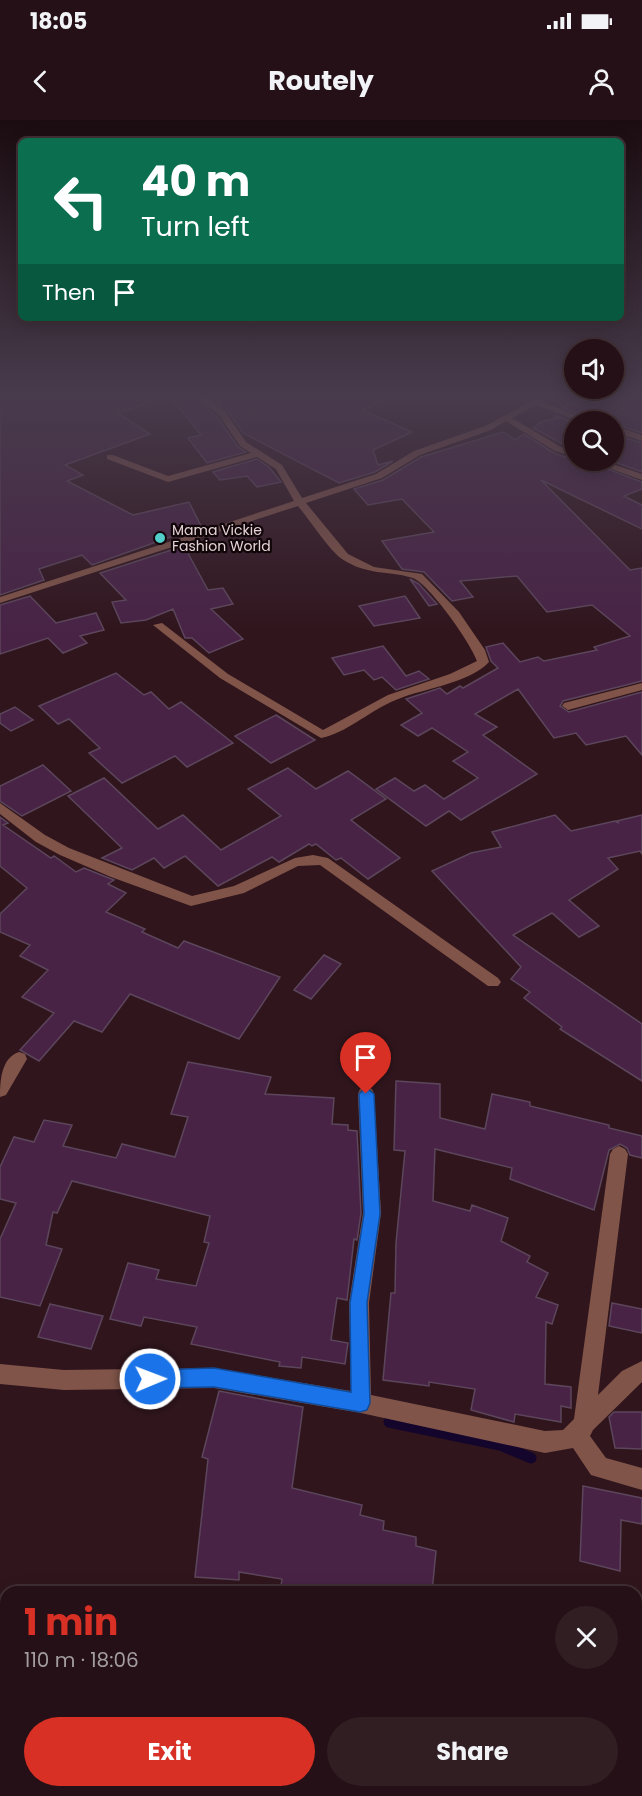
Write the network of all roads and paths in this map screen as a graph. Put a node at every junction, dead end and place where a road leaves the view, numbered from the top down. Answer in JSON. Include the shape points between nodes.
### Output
{"nodes":[{"id":1,"x":153,"y":473,"type":"edge"},
{"id":2,"x":189,"y":473,"type":"edge"},
{"id":3,"x":283,"y":473,"type":"edge"},
{"id":4,"x":384,"y":473,"type":"edge"},
{"id":5,"x":299,"y":501,"type":"junction"},
{"id":6,"x":0,"y":600,"type":"edge"},
{"id":7,"x":158,"y":625,"type":"dead end"},
{"id":8,"x":642,"y":686,"type":"edge"},
{"id":9,"x":568,"y":706,"type":"dead end"},
{"id":10,"x":0,"y":807,"type":"edge"},
{"id":11,"x":493,"y":982,"type":"dead end"},
{"id":12,"x":19,"y":1059,"type":"dead end"},
{"id":13,"x":0,"y":1090,"type":"edge"},
{"id":14,"x":366,"y":1094,"type":"dead end"},
{"id":15,"x":619,"y":1155,"type":"dead end"},
{"id":16,"x":642,"y":1371,"type":"edge"},
{"id":17,"x":0,"y":1374,"type":"edge"},
{"id":18,"x":360,"y":1403,"type":"junction"},
{"id":19,"x":579,"y":1431,"type":"junction"},
{"id":20,"x":642,"y":1479,"type":"edge"}],
"edges":[{"from":1,"to":2,"type":"street","via":[[168,479]]},
{"from":3,"to":5,"type":"street"},
{"from":4,"to":5,"type":"street"},
{"from":5,"to":6,"type":"street"},
{"from":5,"to":7,"type":"street","via":[[344,556],[357,565],[418,576],[455,614],[479,650],[483,662],[479,667],[391,697],[321,734],[224,676]]},
{"from":8,"to":9,"type":"street"},
{"from":10,"to":11,"type":"street","via":[[60,851],[191,901],[214,898],[255,882],[293,861],[323,861]]},
{"from":12,"to":13,"type":"street"},
{"from":14,"to":18,"type":"street","via":[[372,1214],[358,1303]]},
{"from":15,"to":19,"type":"street"},
{"from":16,"to":19,"type":"street","via":[[629,1378]]},
{"from":17,"to":18,"type":"street","via":[[64,1380],[214,1378]]},
{"from":18,"to":19,"type":"street","via":[[545,1442],[568,1440]]},
{"from":19,"to":20,"type":"street","via":[[599,1467]]}]}
